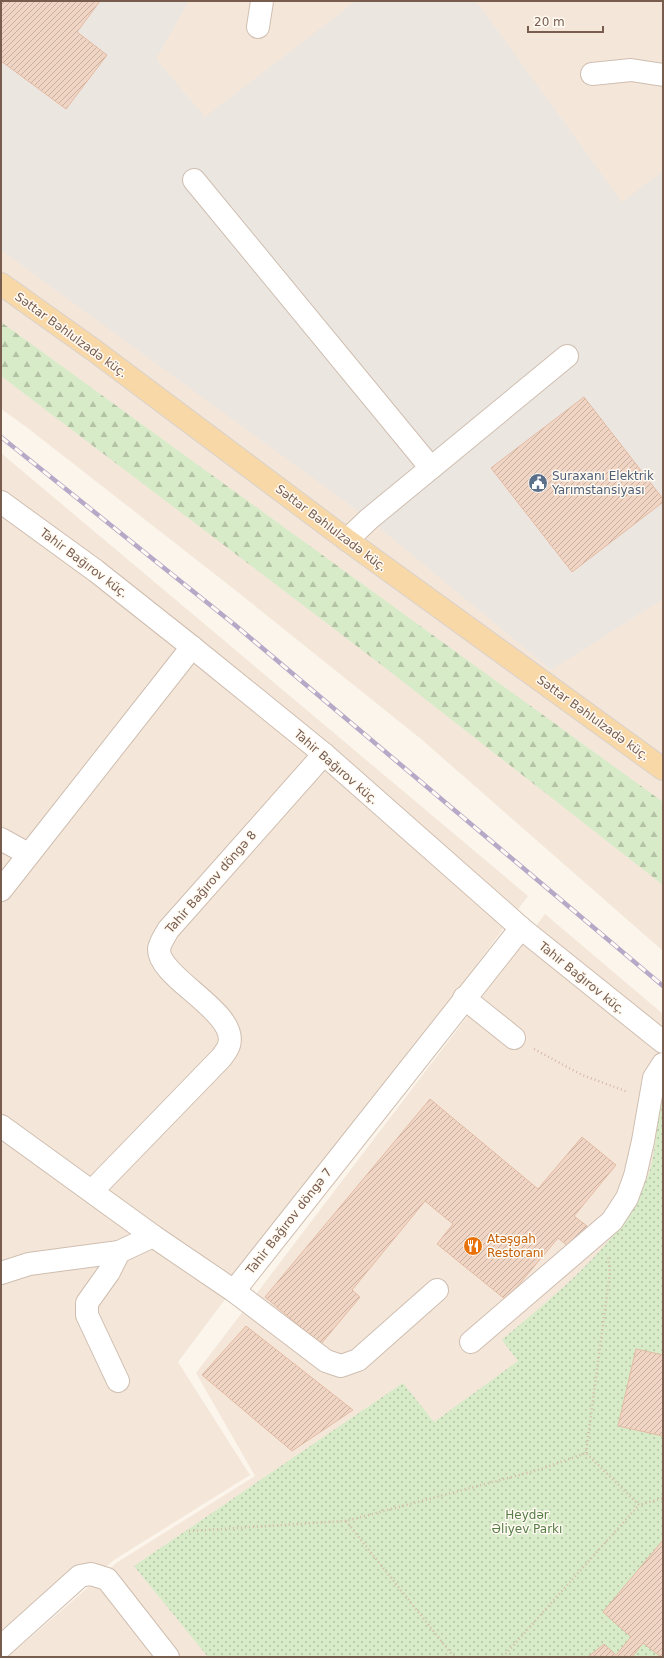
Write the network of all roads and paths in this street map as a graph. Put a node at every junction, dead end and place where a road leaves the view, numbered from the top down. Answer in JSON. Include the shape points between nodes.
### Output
{"nodes":[{"id":1,"x":262,"y":1,"type":"edge"},
{"id":2,"x":258,"y":26,"type":"dead end"},
{"id":3,"x":592,"y":74,"type":"dead end"},
{"id":4,"x":663,"y":75,"type":"edge"},
{"id":5,"x":194,"y":180,"type":"dead end"},
{"id":6,"x":1,"y":284,"type":"edge"},
{"id":7,"x":567,"y":356,"type":"dead end"},
{"id":8,"x":431,"y":468,"type":"junction"},
{"id":9,"x":1,"y":502,"type":"edge"},
{"id":10,"x":346,"y":540,"type":"junction"},
{"id":11,"x":192,"y":647,"type":"junction"},
{"id":12,"x":324,"y":754,"type":"junction"},
{"id":13,"x":663,"y":769,"type":"edge"},
{"id":14,"x":1,"y":839,"type":"edge"},
{"id":15,"x":28,"y":854,"type":"junction"},
{"id":16,"x":1,"y":890,"type":"edge"},
{"id":17,"x":521,"y":928,"type":"junction"},
{"id":18,"x":464,"y":998,"type":"junction"},
{"id":19,"x":514,"y":1038,"type":"joint"},
{"id":20,"x":663,"y":1042,"type":"edge"},
{"id":21,"x":663,"y":1064,"type":"edge"},
{"id":22,"x":649,"y":1099,"type":"junction"},
{"id":23,"x":1,"y":1126,"type":"edge"},
{"id":24,"x":92,"y":1191,"type":"junction"},
{"id":25,"x":153,"y":1236,"type":"junction"},
{"id":26,"x":607,"y":1251,"type":"dead end"},
{"id":27,"x":119,"y":1252,"type":"junction"},
{"id":28,"x":1,"y":1273,"type":"edge"},
{"id":29,"x":437,"y":1290,"type":"dead end"},
{"id":30,"x":234,"y":1291,"type":"junction"},
{"id":31,"x":471,"y":1342,"type":"dead end"},
{"id":32,"x":118,"y":1381,"type":"dead end"},
{"id":33,"x":586,"y":1453,"type":"junction"},
{"id":34,"x":663,"y":1498,"type":"edge"},
{"id":35,"x":639,"y":1505,"type":"junction"},
{"id":36,"x":346,"y":1521,"type":"junction"},
{"id":37,"x":188,"y":1531,"type":"dead end"},
{"id":38,"x":1,"y":1647,"type":"edge"},
{"id":39,"x":168,"y":1657,"type":"edge"},
{"id":40,"x":454,"y":1657,"type":"edge"},
{"id":41,"x":503,"y":1657,"type":"edge"}],
"edges":[{"from":1,"to":2,"type":"street"},
{"from":3,"to":4,"type":"street","via":[[631,70]]},
{"from":5,"to":8,"type":"street"},
{"from":6,"to":10,"type":"main road","name":"Səttar Bəhlulzadə küç.","via":[[95,351]]},
{"from":7,"to":8,"type":"street"},
{"from":8,"to":10,"type":"street"},
{"from":9,"to":11,"type":"street","name":"Tahir Bağırov küç.","via":[[96,571]]},
{"from":10,"to":13,"type":"main road","name":"Səttar Bəhlulzadə küç."},
{"from":11,"to":12,"type":"street","name":"Tahir Bağırov küç."},
{"from":11,"to":15,"type":"street"},
{"from":12,"to":17,"type":"street","name":"Tahir Bağırov küç."},
{"from":12,"to":24,"type":"street","name":"Tahir Bağırov döngə 8","via":[[168,930],[160,943],[159,951],[164,964],[220,1017],[230,1032],[229,1045],[221,1058]]},
{"from":14,"to":15,"type":"street"},
{"from":15,"to":16,"type":"street"},
{"from":17,"to":18,"type":"street","name":"Tahir Bağırov döngə 7"},
{"from":17,"to":20,"type":"street","name":"Tahir Bağırov küç."},
{"from":18,"to":19,"type":"street"},
{"from":18,"to":30,"type":"street","name":"Tahir Bağırov döngə 7"},
{"from":19,"to":22,"type":"path","via":[[582,1075]]},
{"from":21,"to":22,"type":"street","via":[[654,1078]]},
{"from":22,"to":31,"type":"street","via":[[635,1176],[627,1198],[612,1221]]},
{"from":23,"to":24,"type":"street"},
{"from":24,"to":25,"type":"street"},
{"from":25,"to":27,"type":"street"},
{"from":25,"to":30,"type":"street"},
{"from":26,"to":33,"type":"path","via":[[610,1272]]},
{"from":27,"to":28,"type":"street","via":[[29,1264]]},
{"from":27,"to":32,"type":"street","via":[[109,1272],[87,1303],[87,1315]]},
{"from":29,"to":30,"type":"street","via":[[358,1360],[341,1366],[326,1360]]},
{"from":33,"to":35,"type":"path"},
{"from":33,"to":36,"type":"path","via":[[538,1470]]},
{"from":34,"to":35,"type":"path"},
{"from":35,"to":41,"type":"path"},
{"from":36,"to":37,"type":"path"},
{"from":36,"to":40,"type":"path"},
{"from":38,"to":39,"type":"street","via":[[80,1576],[90,1574],[107,1579]]}]}
